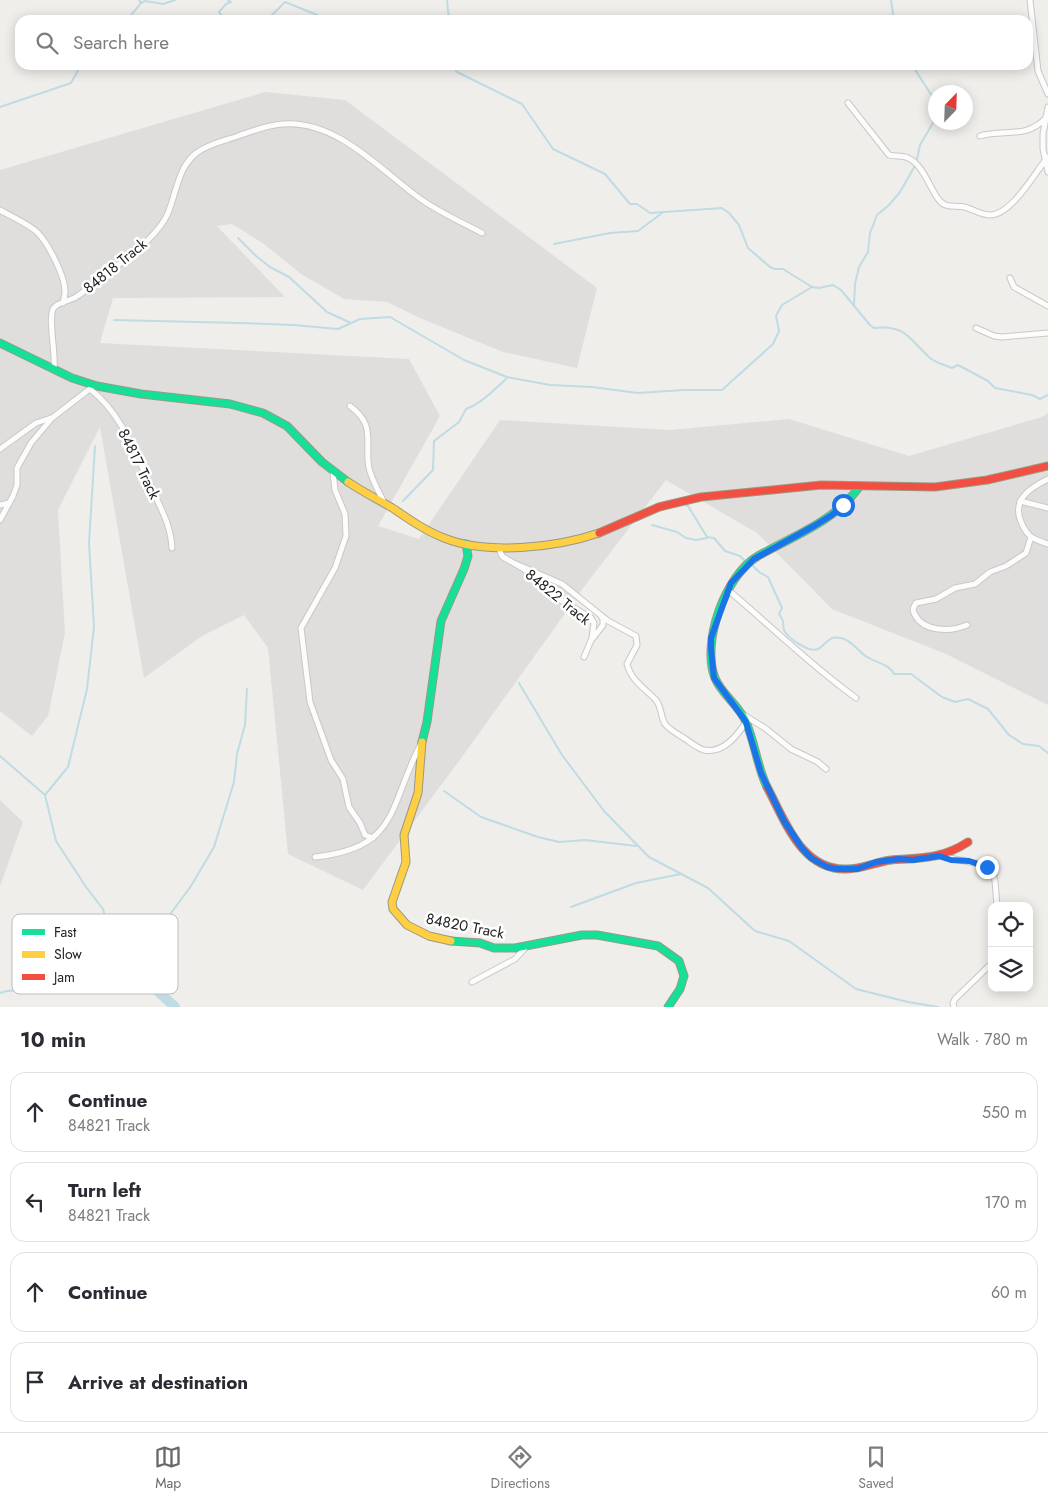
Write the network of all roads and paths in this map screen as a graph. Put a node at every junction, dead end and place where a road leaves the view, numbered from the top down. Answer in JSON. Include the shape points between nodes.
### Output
{"nodes":[{"id":1,"x":1030,"y":0,"type":"edge"},
{"id":2,"x":1032,"y":15,"type":"edge"},
{"id":3,"x":1033,"y":27,"type":"edge"},
{"id":4,"x":1048,"y":91,"type":"edge"},
{"id":5,"x":848,"y":103,"type":"dead end"},
{"id":6,"x":1048,"y":107,"type":"edge"},
{"id":7,"x":1046,"y":118,"type":"junction"},
{"id":8,"x":980,"y":136,"type":"dead end"},
{"id":9,"x":1047,"y":159,"type":"edge"},
{"id":10,"x":1048,"y":172,"type":"edge"},
{"id":11,"x":0,"y":210,"type":"edge"},
{"id":12,"x":482,"y":233,"type":"dead end"},
{"id":13,"x":1010,"y":278,"type":"dead end"},
{"id":14,"x":63,"y":303,"type":"junction"},
{"id":15,"x":1048,"y":306,"type":"edge"},
{"id":16,"x":976,"y":328,"type":"dead end"},
{"id":17,"x":1048,"y":333,"type":"edge"},
{"id":18,"x":0,"y":343,"type":"edge"},
{"id":19,"x":54,"y":369,"type":"junction"},
{"id":20,"x":92,"y":387,"type":"junction"},
{"id":21,"x":350,"y":406,"type":"dead end"},
{"id":22,"x":52,"y":418,"type":"junction"},
{"id":23,"x":0,"y":449,"type":"edge"},
{"id":24,"x":1048,"y":466,"type":"edge"},
{"id":25,"x":333,"y":472,"type":"junction"},
{"id":26,"x":1048,"y":479,"type":"edge"},
{"id":27,"x":860,"y":486,"type":"junction"},
{"id":28,"x":1020,"y":501,"type":"junction"},
{"id":29,"x":9,"y":503,"type":"junction"},
{"id":30,"x":0,"y":505,"type":"edge"},
{"id":31,"x":386,"y":505,"type":"junction"},
{"id":32,"x":1048,"y":508,"type":"edge"},
{"id":33,"x":0,"y":520,"type":"edge"},
{"id":34,"x":1031,"y":537,"type":"junction"},
{"id":35,"x":466,"y":544,"type":"junction"},
{"id":36,"x":1048,"y":544,"type":"edge"},
{"id":37,"x":500,"y":547,"type":"junction"},
{"id":38,"x":172,"y":548,"type":"dead end"},
{"id":39,"x":516,"y":564,"type":"junction"},
{"id":40,"x":728,"y":590,"type":"junction"},
{"id":41,"x":601,"y":616,"type":"junction"},
{"id":42,"x":967,"y":625,"type":"dead end"},
{"id":43,"x":592,"y":638,"type":"junction"},
{"id":44,"x":584,"y":657,"type":"dead end"},
{"id":45,"x":856,"y":698,"type":"dead end"},
{"id":46,"x":741,"y":714,"type":"junction"},
{"id":47,"x":746,"y":722,"type":"junction"},
{"id":48,"x":422,"y":742,"type":"junction"},
{"id":49,"x":826,"y":769,"type":"dead end"},
{"id":50,"x":373,"y":838,"type":"junction"},
{"id":51,"x":968,"y":842,"type":"dead end"},
{"id":52,"x":939,"y":856,"type":"junction"},
{"id":53,"x":315,"y":857,"type":"dead end"},
{"id":54,"x":997,"y":902,"type":"edge"},
{"id":55,"x":528,"y":946,"type":"junction"},
{"id":56,"x":988,"y":967,"type":"edge"},
{"id":57,"x":472,"y":982,"type":"dead end"},
{"id":58,"x":668,"y":1007,"type":"edge"},
{"id":59,"x":954,"y":1007,"type":"edge"}],
"edges":[{"from":1,"to":2,"type":"street"},
{"from":3,"to":4,"type":"street","via":[[1038,71]]},
{"from":5,"to":9,"type":"street","via":[[889,155],[910,158],[916,164],[940,202],[946,206],[963,206],[986,215],[997,214],[1017,197]]},
{"from":6,"to":7,"type":"street"},
{"from":7,"to":8,"type":"street","via":[[1025,132]]},
{"from":7,"to":9,"type":"street","via":[[1043,134]]},
{"from":9,"to":10,"type":"street"},
{"from":11,"to":14,"type":"street","via":[[41,238],[54,258],[63,282]]},
{"from":12,"to":14,"type":"street","name":"84818 Track","via":[[438,210],[359,149],[336,137],[302,125],[270,126],[194,154],[183,168],[167,216],[148,240],[92,286]]},
{"from":13,"to":15,"type":"street","via":[[1014,286]]},
{"from":14,"to":19,"type":"street","via":[[56,305],[52,316]]},
{"from":16,"to":17,"type":"street","via":[[1002,337]]},
{"from":18,"to":19,"type":"street"},
{"from":19,"to":20,"type":"street"},
{"from":20,"to":22,"type":"street"},
{"from":20,"to":25,"type":"street","via":[[220,402],[273,417],[287,426]]},
{"from":20,"to":38,"type":"street","name":"84817 Track","via":[[130,440],[167,520]]},
{"from":21,"to":31,"type":"street","via":[[368,428],[370,472]]},
{"from":22,"to":23,"type":"street","via":[[36,423]]},
{"from":22,"to":29,"type":"street","via":[[31,443],[17,468],[17,485]]},
{"from":24,"to":27,"type":"street","via":[[952,486]]},
{"from":25,"to":31,"type":"street"},
{"from":25,"to":50,"type":"street","via":[[335,490],[345,514],[346,536],[335,568],[301,628],[302,639],[310,702],[330,760],[343,779],[348,807],[366,835]]},
{"from":26,"to":28,"type":"street","via":[[1028,491]]},
{"from":27,"to":37,"type":"street","via":[[792,487],[704,496],[645,512],[580,539],[556,544]]},
{"from":27,"to":40,"type":"street","via":[[851,499],[832,515],[754,559]]},
{"from":28,"to":32,"type":"street"},
{"from":28,"to":34,"type":"street","via":[[1021,521]]},
{"from":29,"to":30,"type":"street"},
{"from":29,"to":33,"type":"street"},
{"from":31,"to":35,"type":"street","via":[[432,533]]},
{"from":34,"to":36,"type":"street"},
{"from":34,"to":42,"type":"street","via":[[1026,553],[1006,566],[990,572],[975,584],[955,588],[913,607],[917,618],[926,626],[949,629]]},
{"from":35,"to":37,"type":"street"},
{"from":35,"to":48,"type":"street","name":"84820 Track","via":[[468,556],[464,569],[441,620]]},
{"from":37,"to":39,"type":"street","name":"84822 Track","via":[[501,554]]},
{"from":39,"to":41,"type":"street","via":[[562,584]]},
{"from":39,"to":43,"type":"street","name":"84822 Track","via":[[554,595],[590,618],[595,628]]},
{"from":40,"to":45,"type":"street","via":[[817,669]]},
{"from":40,"to":46,"type":"street","via":[[711,638],[714,678]]},
{"from":41,"to":43,"type":"street","via":[[603,626]]},
{"from":41,"to":47,"type":"street","via":[[636,636],[637,644],[627,664],[628,670],[656,700],[666,725],[701,749],[716,749],[738,735]]},
{"from":43,"to":44,"type":"street","name":"84822 Track"},
{"from":46,"to":47,"type":"street"},
{"from":46,"to":49,"type":"street"},
{"from":47,"to":52,"type":"street","via":[[761,773],[784,821],[811,858],[827,867],[857,869],[876,862]]},
{"from":48,"to":50,"type":"street","via":[[387,823]]},
{"from":48,"to":55,"type":"street","name":"84820 Track","via":[[418,793],[404,835],[406,862],[392,902],[393,909],[407,926],[429,936],[494,948]]},
{"from":50,"to":53,"type":"street","via":[[336,855]]},
{"from":51,"to":52,"type":"street"},
{"from":52,"to":54,"type":"street","via":[[980,864],[992,871]]},
{"from":55,"to":57,"type":"street","via":[[515,959]]},
{"from":55,"to":58,"type":"street","name":"84820 Track","via":[[597,935],[658,946],[679,961],[684,976]]},
{"from":56,"to":59,"type":"street","via":[[955,999]]}]}
